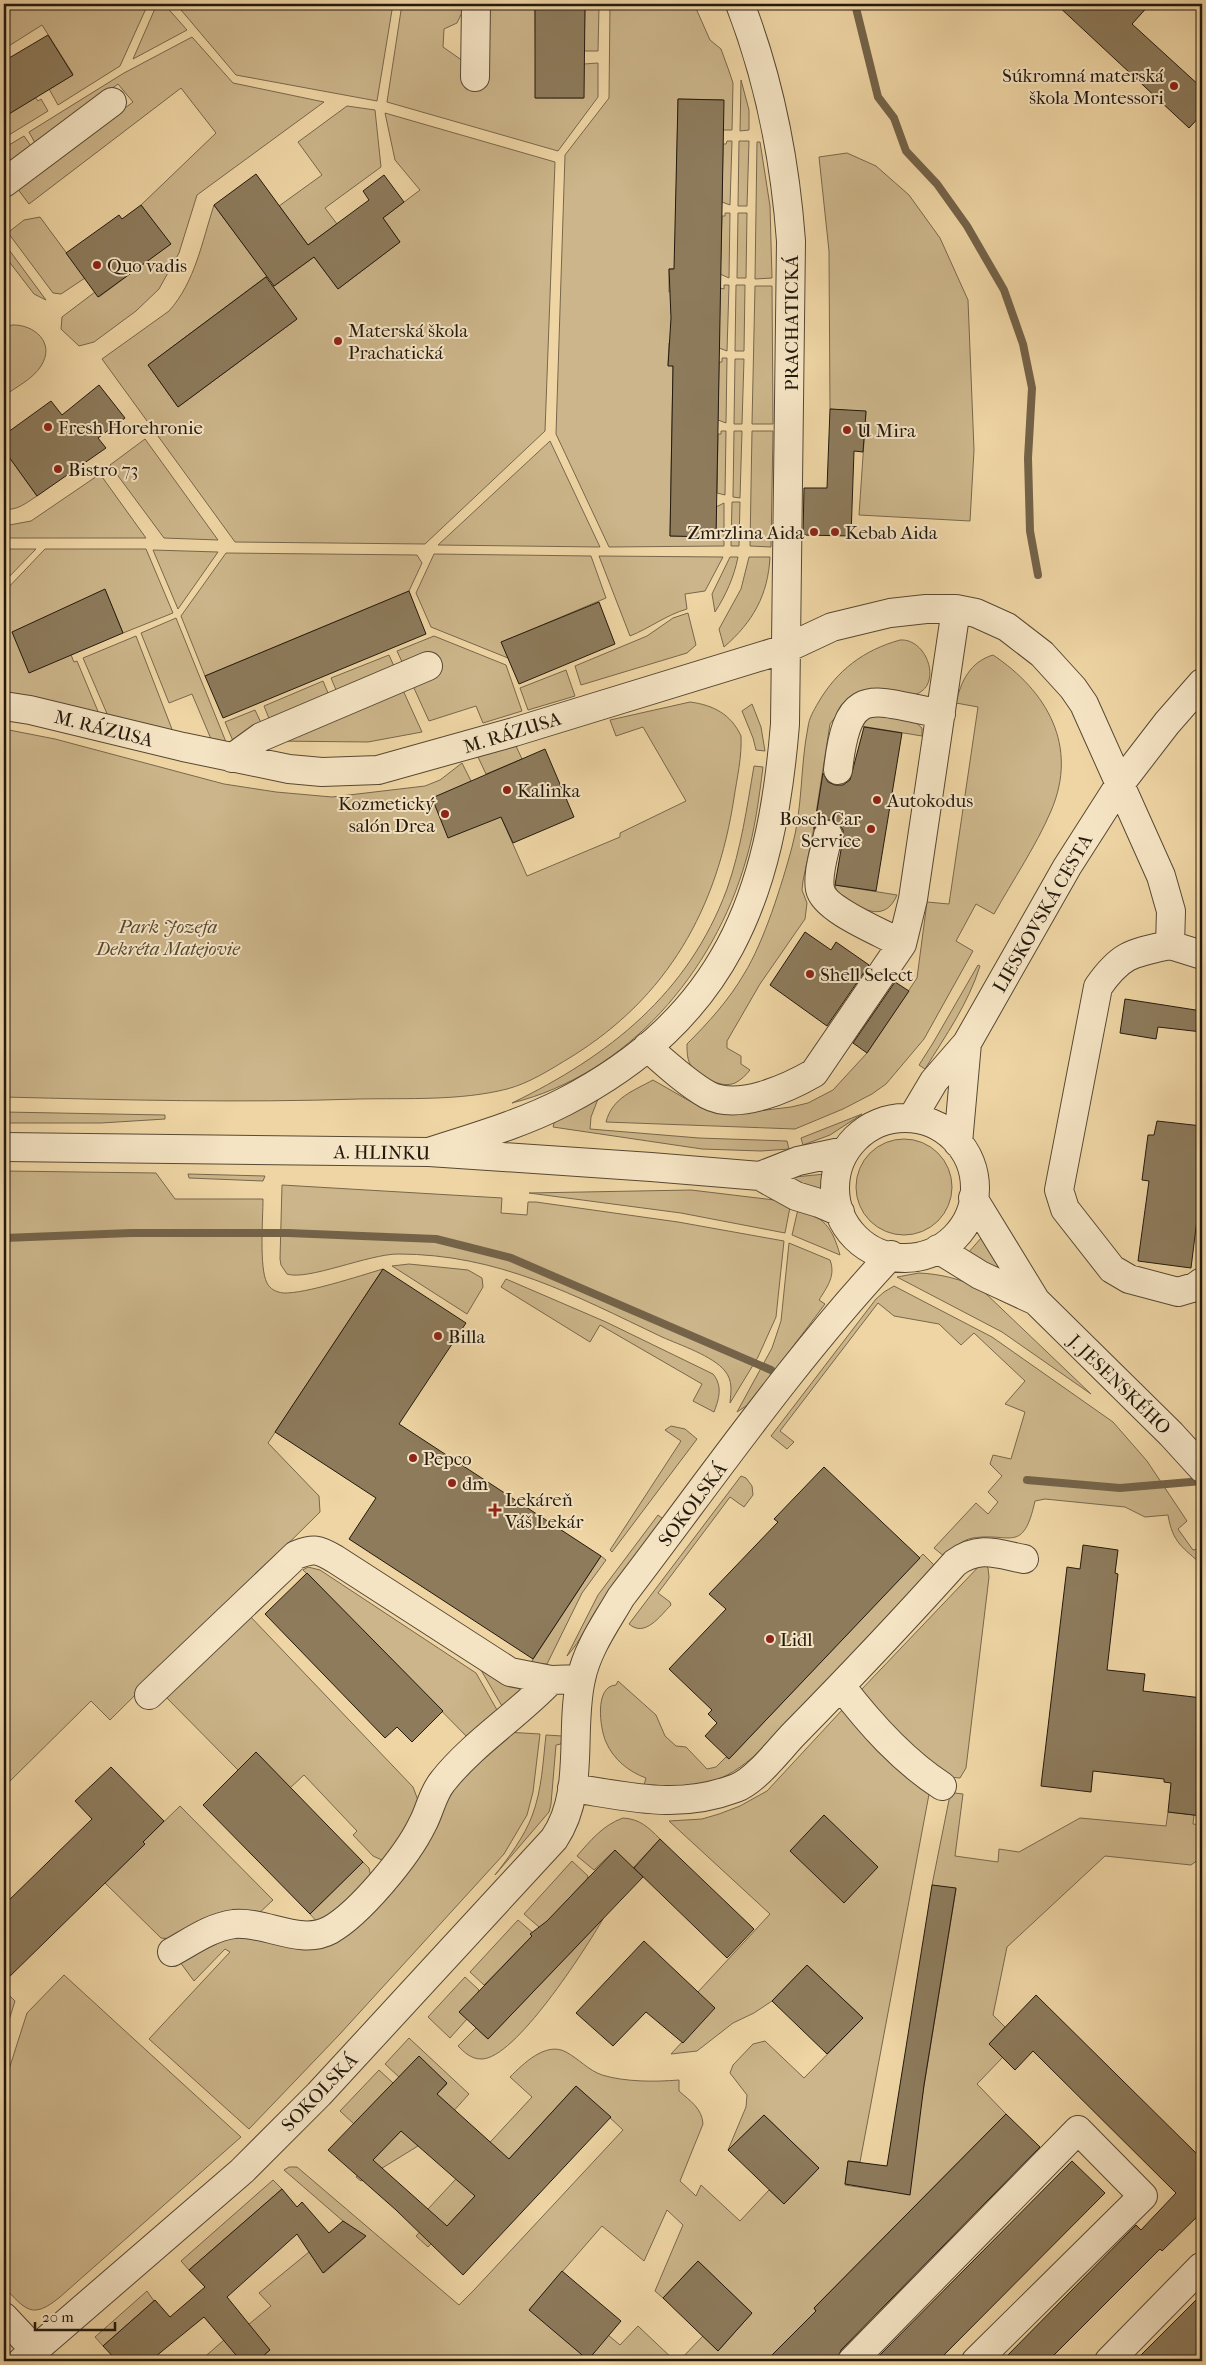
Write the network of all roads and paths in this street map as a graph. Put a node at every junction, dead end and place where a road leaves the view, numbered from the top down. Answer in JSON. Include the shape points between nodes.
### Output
{"nodes":[{"id":1,"x":476,"y":4,"type":"edge"},
{"id":2,"x":740,"y":4,"type":"edge"},
{"id":3,"x":475,"y":77,"type":"dead end"},
{"id":4,"x":112,"y":102,"type":"dead end"},
{"id":5,"x":4,"y":183,"type":"edge"},
{"id":6,"x":956,"y":609,"type":"junction"},
{"id":7,"x":785,"y":649,"type":"junction"},
{"id":8,"x":428,"y":666,"type":"dead end"},
{"id":9,"x":1202,"y":683,"type":"edge"},
{"id":10,"x":4,"y":706,"type":"edge"},
{"id":11,"x":941,"y":714,"type":"junction"},
{"id":12,"x":232,"y":758,"type":"junction"},
{"id":13,"x":838,"y":770,"type":"dead end"},
{"id":14,"x":1120,"y":784,"type":"junction"},
{"id":15,"x":828,"y":835,"type":"dead end"},
{"id":16,"x":902,"y":944,"type":"junction"},
{"id":17,"x":1170,"y":945,"type":"junction"},
{"id":18,"x":1202,"y":955,"type":"edge"},
{"id":19,"x":967,"y":1043,"type":"junction"},
{"id":20,"x":647,"y":1047,"type":"junction"},
{"id":21,"x":912,"y":1118,"type":"junction"},
{"id":22,"x":958,"y":1143,"type":"junction"},
{"id":23,"x":4,"y":1147,"type":"edge"},
{"id":24,"x":845,"y":1150,"type":"junction"},
{"id":25,"x":429,"y":1152,"type":"junction"},
{"id":26,"x":760,"y":1176,"type":"junction"},
{"id":27,"x":973,"y":1198,"type":"junction"},
{"id":28,"x":840,"y":1212,"type":"junction"},
{"id":29,"x":864,"y":1244,"type":"junction"},
{"id":30,"x":938,"y":1249,"type":"junction"},
{"id":31,"x":891,"y":1255,"type":"junction"},
{"id":32,"x":1202,"y":1282,"type":"edge"},
{"id":33,"x":1036,"y":1301,"type":"junction"},
{"id":34,"x":843,"y":1308,"type":"junction"},
{"id":35,"x":1196,"y":1462,"type":"edge"},
{"id":36,"x":1024,"y":1559,"type":"dead end"},
{"id":37,"x":580,"y":1679,"type":"junction"},
{"id":38,"x":550,"y":1680,"type":"junction"},
{"id":39,"x":840,"y":1686,"type":"junction"},
{"id":40,"x":149,"y":1695,"type":"dead end"},
{"id":41,"x":942,"y":1786,"type":"dead end"},
{"id":42,"x":572,"y":1788,"type":"junction"},
{"id":43,"x":172,"y":1952,"type":"dead end"},
{"id":44,"x":1202,"y":2268,"type":"edge"},
{"id":45,"x":4,"y":2318,"type":"edge"},
{"id":46,"x":28,"y":2356,"type":"edge"},
{"id":47,"x":852,"y":2361,"type":"edge"},
{"id":48,"x":976,"y":2361,"type":"edge"},
{"id":49,"x":1109,"y":2361,"type":"edge"}],
"edges":[{"from":1,"to":3,"type":"street"},
{"from":2,"to":7,"type":"street","name":"PRACHATICKÁ","via":[[770,103],[785,181],[791,241]]},
{"from":4,"to":5,"type":"street"},
{"from":6,"to":7,"type":"street","via":[[890,613],[832,627]]},
{"from":6,"to":11,"type":"street"},
{"from":6,"to":14,"type":"street","via":[[994,619],[1042,654],[1084,704]]},
{"from":7,"to":12,"type":"street","name":"M. RÁZUSA","via":[[378,770],[322,772]]},
{"from":7,"to":20,"type":"street","name":"PRACHATICKÁ","via":[[785,724],[777,803],[750,902],[732,945],[709,983],[680,1018]]},
{"from":8,"to":12,"type":"street","via":[[261,737]]},
{"from":9,"to":14,"type":"street","name":"LIESKOVSKÁ CESTA"},
{"from":10,"to":12,"type":"street","name":"M. RÁZUSA"},
{"from":11,"to":13,"type":"street","via":[[877,702],[865,703],[848,720],[841,741]]},
{"from":11,"to":16,"type":"street","via":[[913,899]]},
{"from":14,"to":17,"type":"street","via":[[1162,876],[1171,911]]},
{"from":14,"to":19,"type":"street","name":"LIESKOVSKÁ CESTA","via":[[1067,867]]},
{"from":15,"to":16,"type":"street","via":[[820,880],[824,899]]},
{"from":16,"to":20,"type":"street","via":[[814,1073],[792,1086],[740,1101],[709,1096]]},
{"from":17,"to":18,"type":"street"},
{"from":17,"to":32,"type":"street","via":[[1136,952],[1112,966],[1098,987],[1059,1190],[1065,1209],[1112,1269],[1129,1279],[1178,1292]]},
{"from":19,"to":21,"type":"street","name":"LIESKOVSKÁ CESTA","via":[[934,1081]]},
{"from":19,"to":22,"type":"street","name":"LIESKOVSKÁ CESTA"},
{"from":20,"to":25,"type":"street","name":"PRACHATICKÁ","via":[[563,1102],[506,1127]]},
{"from":21,"to":22,"type":"street","via":[[941,1128]]},
{"from":21,"to":24,"type":"street","via":[[876,1124],[858,1135]]},
{"from":22,"to":27,"type":"street","via":[[972,1170]]},
{"from":23,"to":25,"type":"street","name":"A. HLINKU"},
{"from":24,"to":26,"type":"street","via":[[798,1161]]},
{"from":24,"to":28,"type":"street","via":[[838,1164],[834,1186]]},
{"from":25,"to":26,"type":"street","name":"A. HLINKU"},
{"from":26,"to":28,"type":"street","via":[[796,1196]]},
{"from":27,"to":30,"type":"street","via":[[970,1216],[962,1231]]},
{"from":27,"to":33,"type":"street","name":"J. JESENSKÉHO"},
{"from":28,"to":29,"type":"street","via":[[850,1230]]},
{"from":29,"to":31,"type":"street"},
{"from":29,"to":34,"type":"street"},
{"from":30,"to":31,"type":"street","via":[[919,1255]]},
{"from":30,"to":33,"type":"street","name":"J. JESENSKÉHO","via":[[980,1275]]},
{"from":31,"to":34,"type":"street","name":"SOKOLSKÁ"},
{"from":33,"to":35,"type":"street","name":"J. JESENSKÉHO"},
{"from":34,"to":37,"type":"street","name":"SOKOLSKÁ","via":[[621,1597],[594,1643]]},
{"from":36,"to":39,"type":"street","via":[[987,1552],[967,1554]]},
{"from":37,"to":38,"type":"street"},
{"from":37,"to":42,"type":"street","name":"SOKOLSKÁ"},
{"from":38,"to":40,"type":"street","via":[[510,1672],[335,1559],[310,1549],[296,1555]]},
{"from":38,"to":43,"type":"street","via":[[529,1704],[447,1776],[434,1794],[422,1826],[400,1860],[342,1922],[316,1935],[232,1924],[208,1932]]},
{"from":39,"to":41,"type":"street","via":[[902,1755]]},
{"from":39,"to":42,"type":"street","via":[[740,1787],[667,1802]]},
{"from":42,"to":46,"type":"street","name":"SOKOLSKÁ","via":[[568,1812],[554,1839],[319,2094],[242,2171]]},
{"from":44,"to":49,"type":"street"},
{"from":45,"to":46,"type":"street"},
{"from":47,"to":48,"type":"street","via":[[1078,2130],[1143,2196]]}]}
